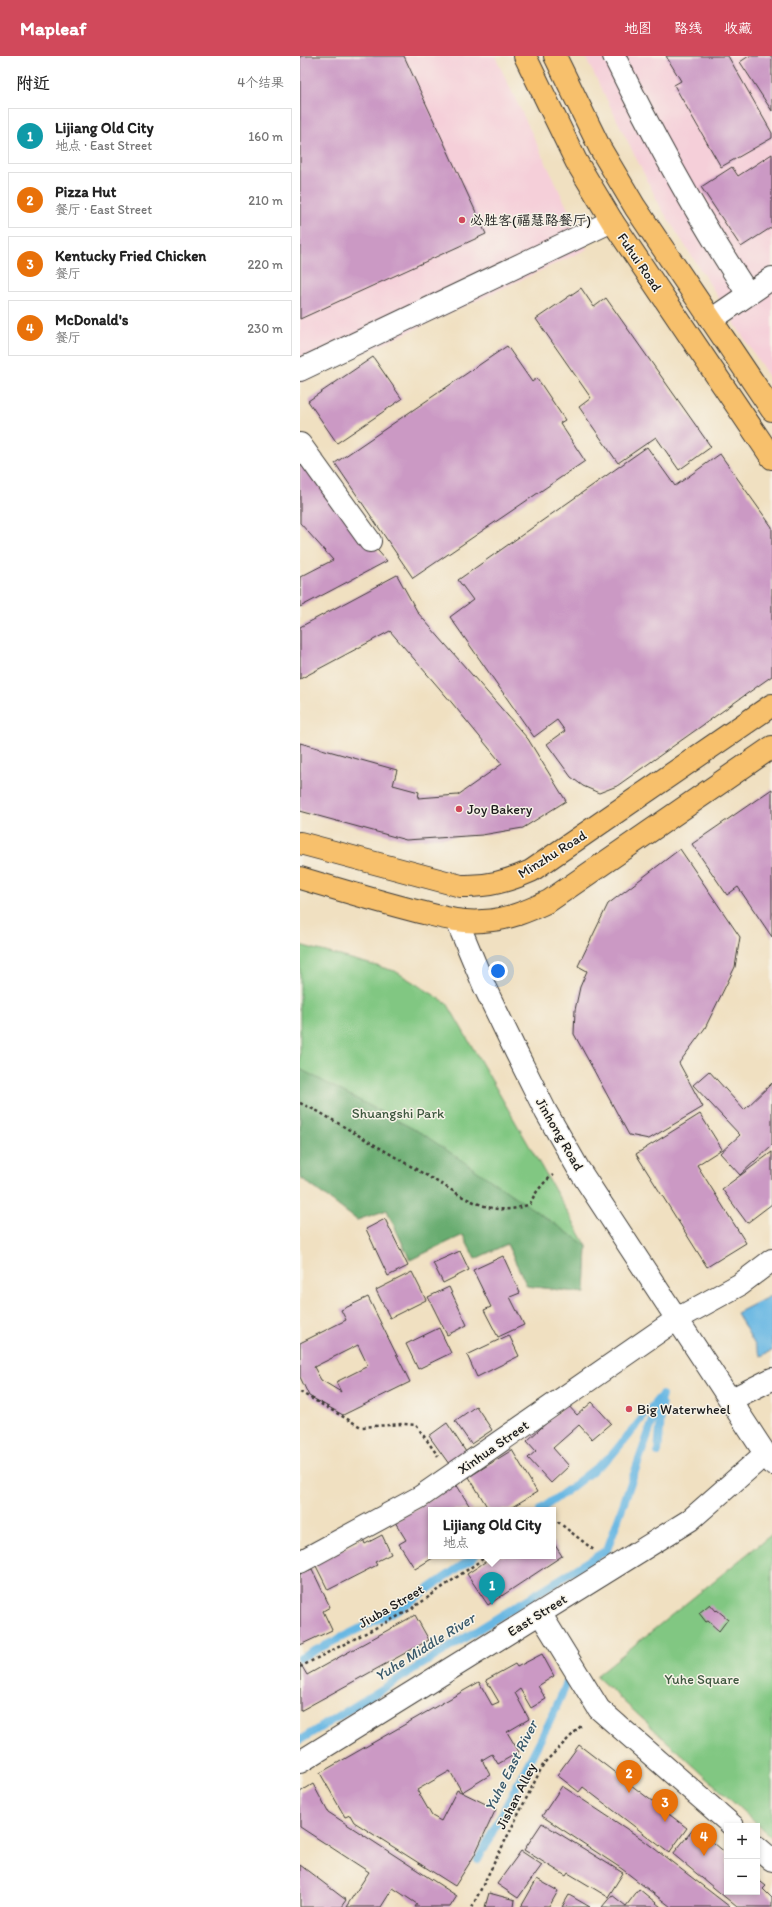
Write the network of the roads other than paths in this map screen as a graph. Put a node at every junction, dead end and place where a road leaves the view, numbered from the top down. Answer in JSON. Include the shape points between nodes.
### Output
{"nodes":[{"id":1,"x":525,"y":56,"type":"edge"},
{"id":2,"x":555,"y":56,"type":"edge"},
{"id":3,"x":614,"y":56,"type":"edge"},
{"id":4,"x":612,"y":221,"type":"junction"},
{"id":5,"x":772,"y":278,"type":"edge"},
{"id":6,"x":748,"y":294,"type":"junction"},
{"id":7,"x":711,"y":320,"type":"junction"},
{"id":8,"x":300,"y":370,"type":"edge"},
{"id":9,"x":772,"y":410,"type":"edge"},
{"id":10,"x":300,"y":444,"type":"edge"},
{"id":11,"x":772,"y":458,"type":"edge"},
{"id":12,"x":370,"y":541,"type":"dead end"},
{"id":13,"x":772,"y":704,"type":"edge"},
{"id":14,"x":772,"y":747,"type":"edge"},
{"id":15,"x":300,"y":843,"type":"edge"},
{"id":16,"x":300,"y":878,"type":"edge"},
{"id":17,"x":457,"y":921,"type":"junction"},
{"id":18,"x":772,"y":1260,"type":"edge"},
{"id":19,"x":682,"y":1326,"type":"junction"},
{"id":20,"x":772,"y":1379,"type":"edge"},
{"id":21,"x":727,"y":1396,"type":"junction"},
{"id":22,"x":769,"y":1459,"type":"edge"},
{"id":23,"x":300,"y":1562,"type":"edge"},
{"id":24,"x":540,"y":1613,"type":"junction"},
{"id":25,"x":300,"y":1762,"type":"edge"},
{"id":26,"x":730,"y":1823,"type":"edge"},
{"id":27,"x":760,"y":1850,"type":"edge"},
{"id":28,"x":772,"y":1860,"type":"edge"}],
"edges":[{"from":1,"to":4,"type":"main road","name":"Fuhui Road","via":[[576,161]]},
{"from":2,"to":7,"type":"main road","name":"Fuhui Road","via":[[576,103],[635,207]]},
{"from":3,"to":6,"type":"street","via":[[683,188]]},
{"from":4,"to":8,"type":"street"},
{"from":4,"to":11,"type":"main road","name":"Fuhui Road"},
{"from":5,"to":6,"type":"street"},
{"from":6,"to":7,"type":"street"},
{"from":7,"to":9,"type":"main road","name":"Fuhui Road"},
{"from":10,"to":12,"type":"street"},
{"from":13,"to":15,"type":"main road","name":"Minzhu Road","via":[[531,871],[499,883],[462,886]]},
{"from":14,"to":17,"type":"main road","via":[[549,901],[506,918]]},
{"from":16,"to":17,"type":"main road"},
{"from":17,"to":19,"type":"street","name":"Jinhong Road","via":[[485,988],[546,1112],[578,1168]]},
{"from":18,"to":19,"type":"street","name":"Xinhua Street"},
{"from":19,"to":21,"type":"street","name":"Jinhong Road"},
{"from":19,"to":23,"type":"street","name":"Xinhua Street","via":[[420,1497]]},
{"from":20,"to":21,"type":"street"},
{"from":21,"to":22,"type":"street"},
{"from":22,"to":24,"type":"street","name":"East Street","via":[[690,1520]]},
{"from":24,"to":25,"type":"street","name":"East Street"},
{"from":24,"to":26,"type":"street","via":[[599,1709]]},
{"from":27,"to":28,"type":"street"}]}
